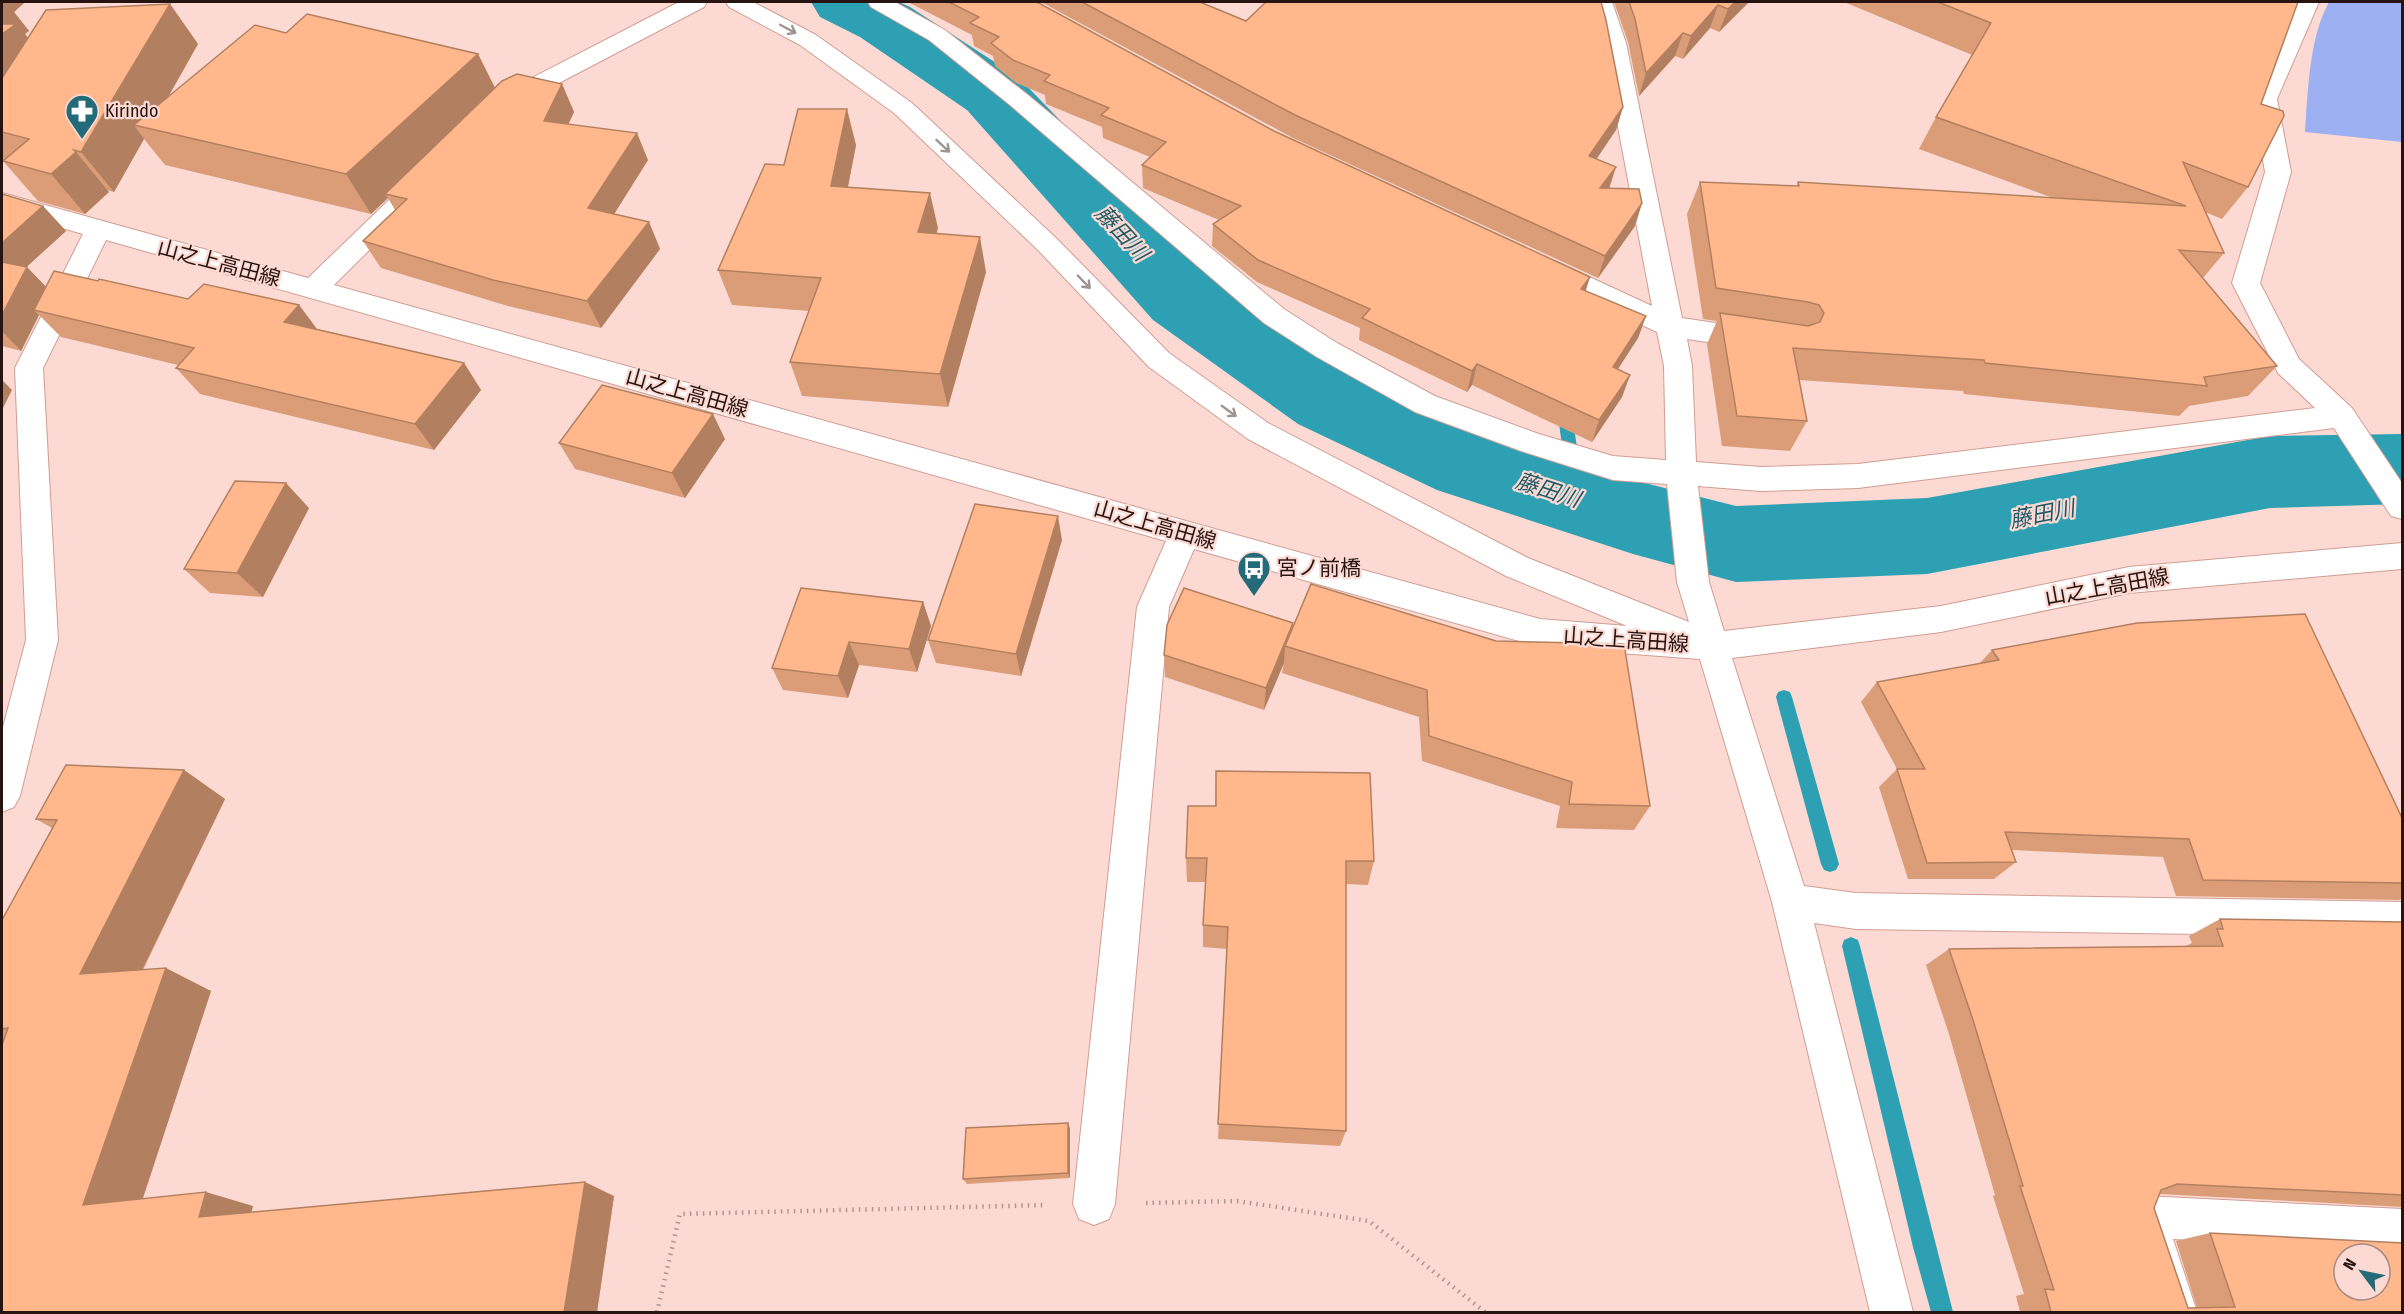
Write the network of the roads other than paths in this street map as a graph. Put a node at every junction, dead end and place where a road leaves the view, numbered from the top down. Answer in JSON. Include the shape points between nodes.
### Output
{"nodes":[{"id":1,"x":696,"y":2,"type":"edge"},
{"id":2,"x":737,"y":2,"type":"edge"},
{"id":3,"x":879,"y":2,"type":"edge"},
{"id":4,"x":1601,"y":2,"type":"edge"},
{"id":5,"x":2308,"y":2,"type":"edge"},
{"id":6,"x":488,"y":118,"type":"edge"},
{"id":7,"x":439,"y":167,"type":"edge"},
{"id":8,"x":2,"y":202,"type":"edge"},
{"id":9,"x":98,"y":229,"type":"junction"},
{"id":10,"x":1530,"y":261,"type":"edge"},
{"id":11,"x":314,"y":289,"type":"junction"},
{"id":12,"x":1670,"y":326,"type":"junction"},
{"id":13,"x":1781,"y":343,"type":"edge"},
{"id":14,"x":16,"y":386,"type":"edge"},
{"id":15,"x":2346,"y":422,"type":"junction"},
{"id":16,"x":1681,"y":476,"type":"junction"},
{"id":17,"x":2403,"y":507,"type":"edge"},
{"id":18,"x":1185,"y":533,"type":"junction"},
{"id":19,"x":2403,"y":556,"type":"edge"},
{"id":20,"x":1713,"y":646,"type":"junction"},
{"id":21,"x":2,"y":796,"type":"edge"},
{"id":22,"x":1790,"y":902,"type":"junction"},
{"id":23,"x":2403,"y":920,"type":"edge"},
{"id":24,"x":1094,"y":1204,"type":"dead end"},
{"id":25,"x":2403,"y":1230,"type":"edge"},
{"id":26,"x":1891,"y":1312,"type":"edge"},
{"id":27,"x":2175,"y":1312,"type":"edge"}],
"edges":[{"from":1,"to":6,"type":"street","via":[[505,102]]},
{"from":2,"to":20,"type":"street","one_way":true,"via":[[808,40],[903,108],[1047,244],[1159,360],[1258,431],[1517,567]]},
{"from":3,"to":16,"type":"street","via":[[937,35],[1019,99],[1274,316],[1328,350],[1425,404],[1531,443],[1613,468]]},
{"from":4,"to":12,"type":"street","via":[[1614,43]]},
{"from":5,"to":15,"type":"street","via":[[2265,99],[2278,172],[2246,283],[2288,366]]},
{"from":7,"to":11,"type":"street"},
{"from":8,"to":9,"type":"street","name":"山之上高田線"},
{"from":9,"to":11,"type":"street","name":"山之上高田線"},
{"from":9,"to":14,"type":"street","via":[[29,368]]},
{"from":10,"to":12,"type":"street"},
{"from":11,"to":18,"type":"street","name":"山之上高田線"},
{"from":12,"to":13,"type":"street"},
{"from":12,"to":16,"type":"street","via":[[1678,366]]},
{"from":14,"to":21,"type":"street","via":[[42,640]]},
{"from":15,"to":16,"type":"street","via":[[1858,476]]},
{"from":15,"to":17,"type":"street"},
{"from":16,"to":20,"type":"street","via":[[1693,582]]},
{"from":18,"to":20,"type":"street","name":"山之上高田線","via":[[1540,633]]},
{"from":18,"to":24,"type":"street","via":[[1153,607]]},
{"from":19,"to":20,"type":"street","name":"山之上高田線","via":[[2129,580],[1941,619]]},
{"from":20,"to":22,"type":"street"},
{"from":22,"to":23,"type":"street","via":[[1856,911]]},
{"from":22,"to":26,"type":"street"},
{"from":25,"to":27,"type":"street","via":[[2145,1217]]}]}
